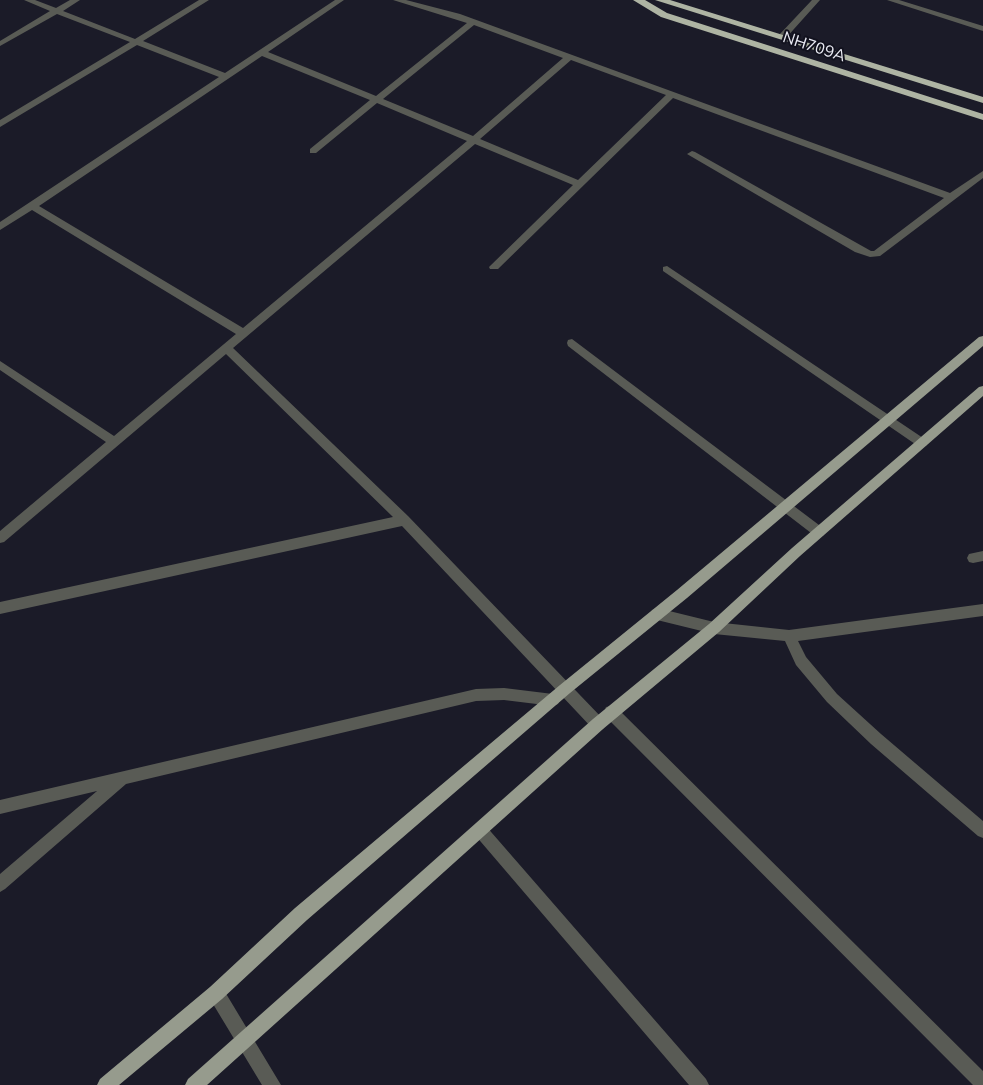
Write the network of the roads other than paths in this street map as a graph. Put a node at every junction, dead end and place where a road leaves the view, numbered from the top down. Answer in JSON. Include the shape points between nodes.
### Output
{"nodes":[{"id":1,"x":28,"y":0,"type":"edge"},
{"id":2,"x":76,"y":0,"type":"edge"},
{"id":3,"x":205,"y":0,"type":"edge"},
{"id":4,"x":340,"y":0,"type":"edge"},
{"id":5,"x":396,"y":0,"type":"edge"},
{"id":6,"x":638,"y":0,"type":"edge"},
{"id":7,"x":660,"y":0,"type":"edge"},
{"id":8,"x":816,"y":0,"type":"edge"},
{"id":9,"x":891,"y":0,"type":"edge"},
{"id":10,"x":931,"y":0,"type":"edge"},
{"id":11,"x":923,"y":10,"type":"junction"},
{"id":12,"x":56,"y":11,"type":"junction"},
{"id":13,"x":473,"y":22,"type":"junction"},
{"id":14,"x":983,"y":29,"type":"edge"},
{"id":15,"x":782,"y":36,"type":"junction"},
{"id":16,"x":138,"y":42,"type":"junction"},
{"id":17,"x":0,"y":44,"type":"edge"},
{"id":18,"x":261,"y":52,"type":"junction"},
{"id":19,"x":568,"y":58,"type":"junction"},
{"id":20,"x":225,"y":76,"type":"junction"},
{"id":21,"x":672,"y":94,"type":"junction"},
{"id":22,"x":376,"y":99,"type":"junction"},
{"id":23,"x":983,"y":100,"type":"edge"},
{"id":24,"x":983,"y":116,"type":"edge"},
{"id":25,"x":0,"y":124,"type":"edge"},
{"id":26,"x":475,"y":139,"type":"junction"},
{"id":27,"x":313,"y":151,"type":"dead end"},
{"id":28,"x":692,"y":154,"type":"dead end"},
{"id":29,"x":983,"y":174,"type":"edge"},
{"id":30,"x":580,"y":184,"type":"junction"},
{"id":31,"x":950,"y":198,"type":"junction"},
{"id":32,"x":32,"y":206,"type":"junction"},
{"id":33,"x":0,"y":227,"type":"edge"},
{"id":34,"x":494,"y":268,"type":"dead end"},
{"id":35,"x":667,"y":269,"type":"dead end"},
{"id":36,"x":244,"y":334,"type":"junction"},
{"id":37,"x":983,"y":340,"type":"edge"},
{"id":38,"x":572,"y":343,"type":"dead end"},
{"id":39,"x":227,"y":349,"type":"junction"},
{"id":40,"x":0,"y":365,"type":"edge"},
{"id":41,"x":983,"y":390,"type":"edge"},
{"id":42,"x":889,"y":419,"type":"junction"},
{"id":43,"x":114,"y":442,"type":"junction"},
{"id":44,"x":922,"y":443,"type":"junction"},
{"id":45,"x":784,"y":506,"type":"junction"},
{"id":46,"x":404,"y":520,"type":"junction"},
{"id":47,"x":819,"y":532,"type":"junction"},
{"id":48,"x":0,"y":538,"type":"edge"},
{"id":49,"x":0,"y":608,"type":"edge"},
{"id":50,"x":983,"y":610,"type":"edge"},
{"id":51,"x":658,"y":614,"type":"junction"},
{"id":52,"x":714,"y":628,"type":"junction"},
{"id":53,"x":789,"y":636,"type":"junction"},
{"id":54,"x":565,"y":689,"type":"junction"},
{"id":55,"x":553,"y":700,"type":"junction"},
{"id":56,"x":611,"y":712,"type":"junction"},
{"id":57,"x":598,"y":724,"type":"junction"},
{"id":58,"x":123,"y":778,"type":"junction"},
{"id":59,"x":0,"y":807,"type":"edge"},
{"id":60,"x":480,"y":830,"type":"junction"},
{"id":61,"x":983,"y":830,"type":"edge"},
{"id":62,"x":0,"y":884,"type":"edge"},
{"id":63,"x":216,"y":993,"type":"junction"},
{"id":64,"x":244,"y":1040,"type":"junction"},
{"id":65,"x":983,"y":1083,"type":"edge"},
{"id":66,"x":106,"y":1085,"type":"edge"},
{"id":67,"x":194,"y":1085,"type":"edge"},
{"id":68,"x":272,"y":1085,"type":"edge"},
{"id":69,"x":700,"y":1085,"type":"edge"}],
"edges":[{"from":1,"to":12,"type":"street"},
{"from":2,"to":12,"type":"street"},
{"from":3,"to":16,"type":"street"},
{"from":4,"to":18,"type":"street"},
{"from":5,"to":13,"type":"street"},
{"from":6,"to":24,"type":"highway","name":"NH709A","via":[[664,15]]},
{"from":7,"to":15,"type":"highway","name":"NH709A"},
{"from":8,"to":15,"type":"street"},
{"from":9,"to":11,"type":"street"},
{"from":10,"to":11,"type":"street"},
{"from":11,"to":14,"type":"street"},
{"from":12,"to":16,"type":"street"},
{"from":12,"to":17,"type":"street"},
{"from":13,"to":19,"type":"street"},
{"from":13,"to":22,"type":"street"},
{"from":15,"to":23,"type":"highway","name":"NH709A"},
{"from":16,"to":20,"type":"street"},
{"from":16,"to":25,"type":"street"},
{"from":18,"to":20,"type":"street"},
{"from":18,"to":22,"type":"street"},
{"from":19,"to":21,"type":"street"},
{"from":19,"to":26,"type":"street"},
{"from":20,"to":32,"type":"street"},
{"from":21,"to":30,"type":"street"},
{"from":21,"to":31,"type":"street","via":[[944,193]]},
{"from":22,"to":26,"type":"street"},
{"from":22,"to":27,"type":"street"},
{"from":26,"to":30,"type":"street"},
{"from":26,"to":36,"type":"street"},
{"from":28,"to":31,"type":"street","via":[[870,254],[876,254]]},
{"from":29,"to":31,"type":"street"},
{"from":30,"to":34,"type":"street"},
{"from":32,"to":33,"type":"street"},
{"from":32,"to":36,"type":"street"},
{"from":35,"to":42,"type":"street"},
{"from":36,"to":39,"type":"street"},
{"from":37,"to":42,"type":"main road"},
{"from":38,"to":45,"type":"street"},
{"from":39,"to":43,"type":"street"},
{"from":39,"to":46,"type":"street"},
{"from":40,"to":43,"type":"street"},
{"from":41,"to":44,"type":"main road"},
{"from":42,"to":44,"type":"street"},
{"from":42,"to":45,"type":"main road"},
{"from":43,"to":48,"type":"street"},
{"from":44,"to":47,"type":"main road"},
{"from":45,"to":47,"type":"street"},
{"from":45,"to":51,"type":"main road"},
{"from":46,"to":49,"type":"street"},
{"from":46,"to":54,"type":"street"},
{"from":47,"to":52,"type":"main road"},
{"from":50,"to":53,"type":"street"},
{"from":51,"to":52,"type":"street"},
{"from":51,"to":54,"type":"main road"},
{"from":52,"to":53,"type":"street"},
{"from":52,"to":56,"type":"main road"},
{"from":53,"to":61,"type":"street","via":[[801,661],[832,698],[876,740]]},
{"from":54,"to":55,"type":"main road"},
{"from":54,"to":57,"type":"street"},
{"from":55,"to":58,"type":"street","via":[[504,694],[476,695]]},
{"from":55,"to":63,"type":"main road","via":[[301,914]]},
{"from":56,"to":57,"type":"main road"},
{"from":56,"to":65,"type":"street"},
{"from":57,"to":60,"type":"main road"},
{"from":58,"to":59,"type":"street"},
{"from":58,"to":62,"type":"street"},
{"from":60,"to":64,"type":"main road"},
{"from":60,"to":69,"type":"street"},
{"from":63,"to":64,"type":"street"},
{"from":63,"to":66,"type":"main road"},
{"from":64,"to":67,"type":"main road"},
{"from":64,"to":68,"type":"street"}]}
